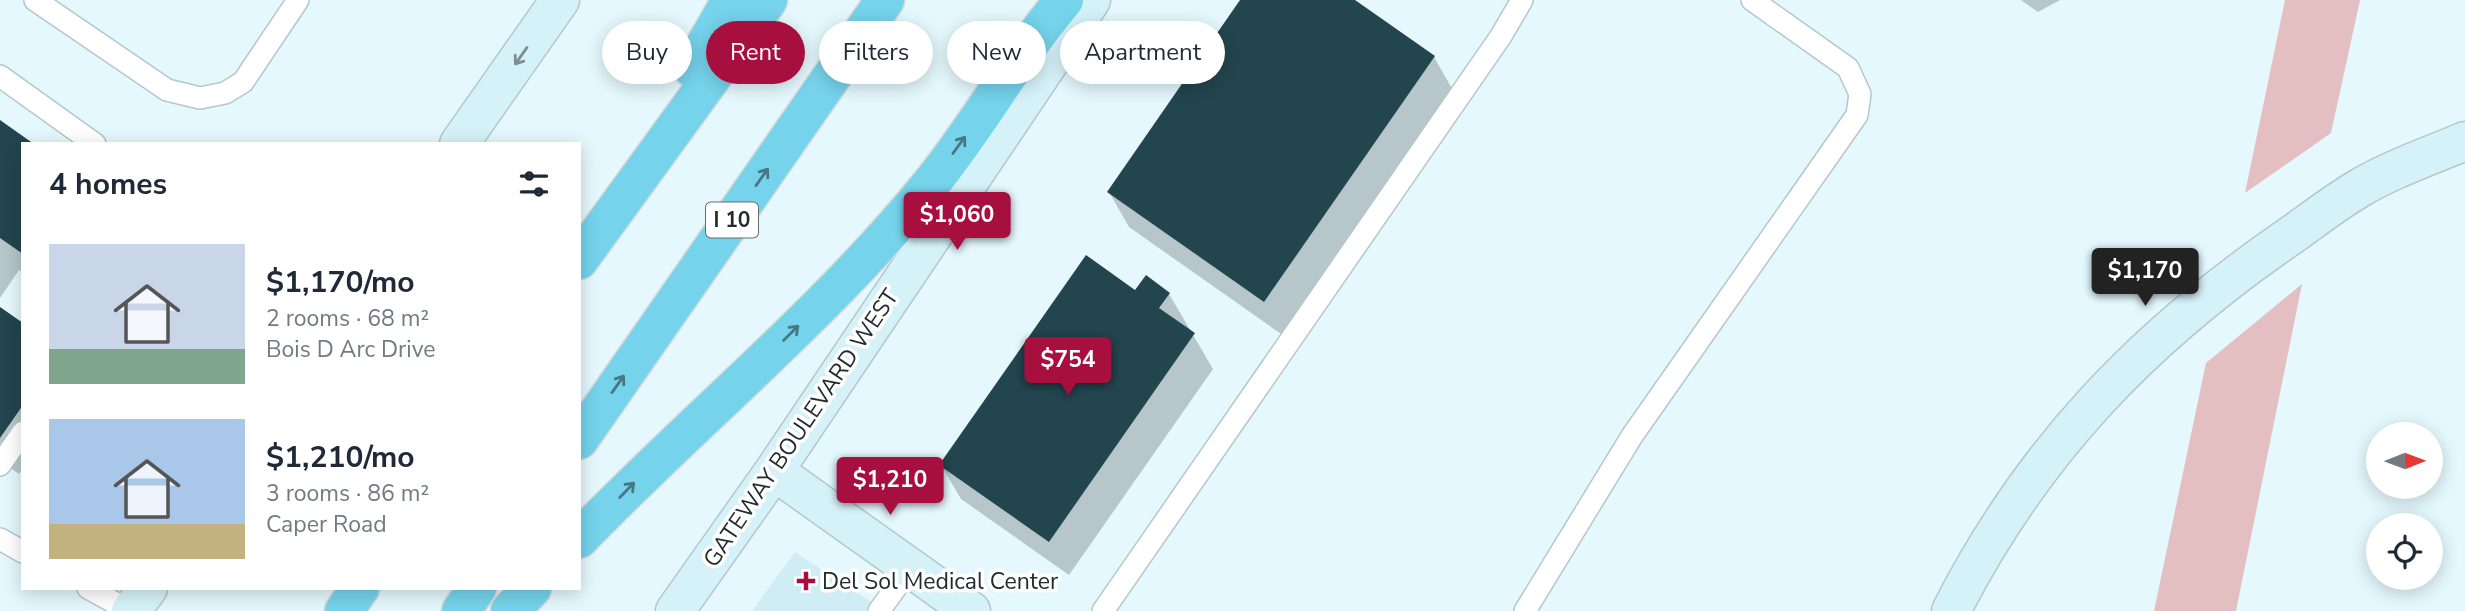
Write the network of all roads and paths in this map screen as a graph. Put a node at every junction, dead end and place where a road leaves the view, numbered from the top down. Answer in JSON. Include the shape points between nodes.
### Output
{"nodes":[{"id":1,"x":35,"y":0,"type":"edge"},
{"id":2,"x":298,"y":0,"type":"edge"},
{"id":3,"x":560,"y":0,"type":"edge"},
{"id":4,"x":731,"y":0,"type":"edge"},
{"id":5,"x":768,"y":0,"type":"edge"},
{"id":6,"x":885,"y":0,"type":"edge"},
{"id":7,"x":1064,"y":0,"type":"edge"},
{"id":8,"x":1091,"y":0,"type":"edge"},
{"id":9,"x":1522,"y":0,"type":"edge"},
{"id":10,"x":1752,"y":0,"type":"edge"},
{"id":11,"x":0,"y":76,"type":"edge"},
{"id":12,"x":2465,"y":141,"type":"edge"},
{"id":13,"x":92,"y":142,"type":"edge"},
{"id":14,"x":460,"y":142,"type":"edge"},
{"id":15,"x":588,"y":246,"type":"edge"},
{"id":16,"x":21,"y":435,"type":"edge"},
{"id":17,"x":581,"y":437,"type":"edge"},
{"id":18,"x":0,"y":465,"type":"edge"},
{"id":19,"x":774,"y":471,"type":"junction"},
{"id":20,"x":581,"y":537,"type":"edge"},
{"id":21,"x":0,"y":539,"type":"edge"},
{"id":22,"x":21,"y":551,"type":"edge"},
{"id":23,"x":910,"y":568,"type":"junction"},
{"id":24,"x":92,"y":590,"type":"edge"},
{"id":25,"x":147,"y":590,"type":"edge"},
{"id":26,"x":359,"y":590,"type":"edge"},
{"id":27,"x":476,"y":590,"type":"edge"},
{"id":28,"x":530,"y":590,"type":"edge"},
{"id":29,"x":131,"y":611,"type":"edge"},
{"id":30,"x":344,"y":611,"type":"edge"},
{"id":31,"x":461,"y":611,"type":"edge"},
{"id":32,"x":510,"y":611,"type":"edge"},
{"id":33,"x":675,"y":611,"type":"edge"},
{"id":34,"x":879,"y":611,"type":"edge"},
{"id":35,"x":971,"y":611,"type":"edge"},
{"id":36,"x":1103,"y":611,"type":"edge"},
{"id":37,"x":1525,"y":611,"type":"edge"},
{"id":38,"x":1951,"y":611,"type":"edge"}],
"edges":[{"from":1,"to":2,"type":"lane","via":[[167,90],[201,98],[225,93],[243,82]]},
{"from":3,"to":14,"type":"street","one_way":true},
{"from":4,"to":15,"type":"highway"},
{"from":5,"to":15,"type":"highway"},
{"from":17,"to":6,"type":"highway","number":"I 10","one_way":true},
{"from":20,"to":7,"type":"highway","one_way":true,"via":[[819,304],[930,185]]},
{"from":8,"to":19,"type":"street","name":"GATEWAY BOULEVARD WEST"},
{"from":9,"to":36,"type":"lane"},
{"from":10,"to":37,"type":"lane","via":[[1849,68],[1860,94],[1857,115],[1632,436]]},
{"from":11,"to":13,"type":"lane"},
{"from":12,"to":38,"type":"street","via":[[2360,188],[2242,269],[2161,334],[2094,400],[2031,479],[1981,552]]},
{"from":16,"to":18,"type":"lane"},
{"from":19,"to":23,"type":"street"},
{"from":19,"to":33,"type":"street","name":"GATEWAY BOULEVARD WEST"},
{"from":21,"to":22,"type":"lane"},
{"from":23,"to":34,"type":"lane"},
{"from":23,"to":35,"type":"street"},
{"from":24,"to":29,"type":"lane"},
{"from":25,"to":29,"type":"street"},
{"from":26,"to":30,"type":"highway"},
{"from":27,"to":31,"type":"highway"},
{"from":28,"to":32,"type":"highway"}]}
